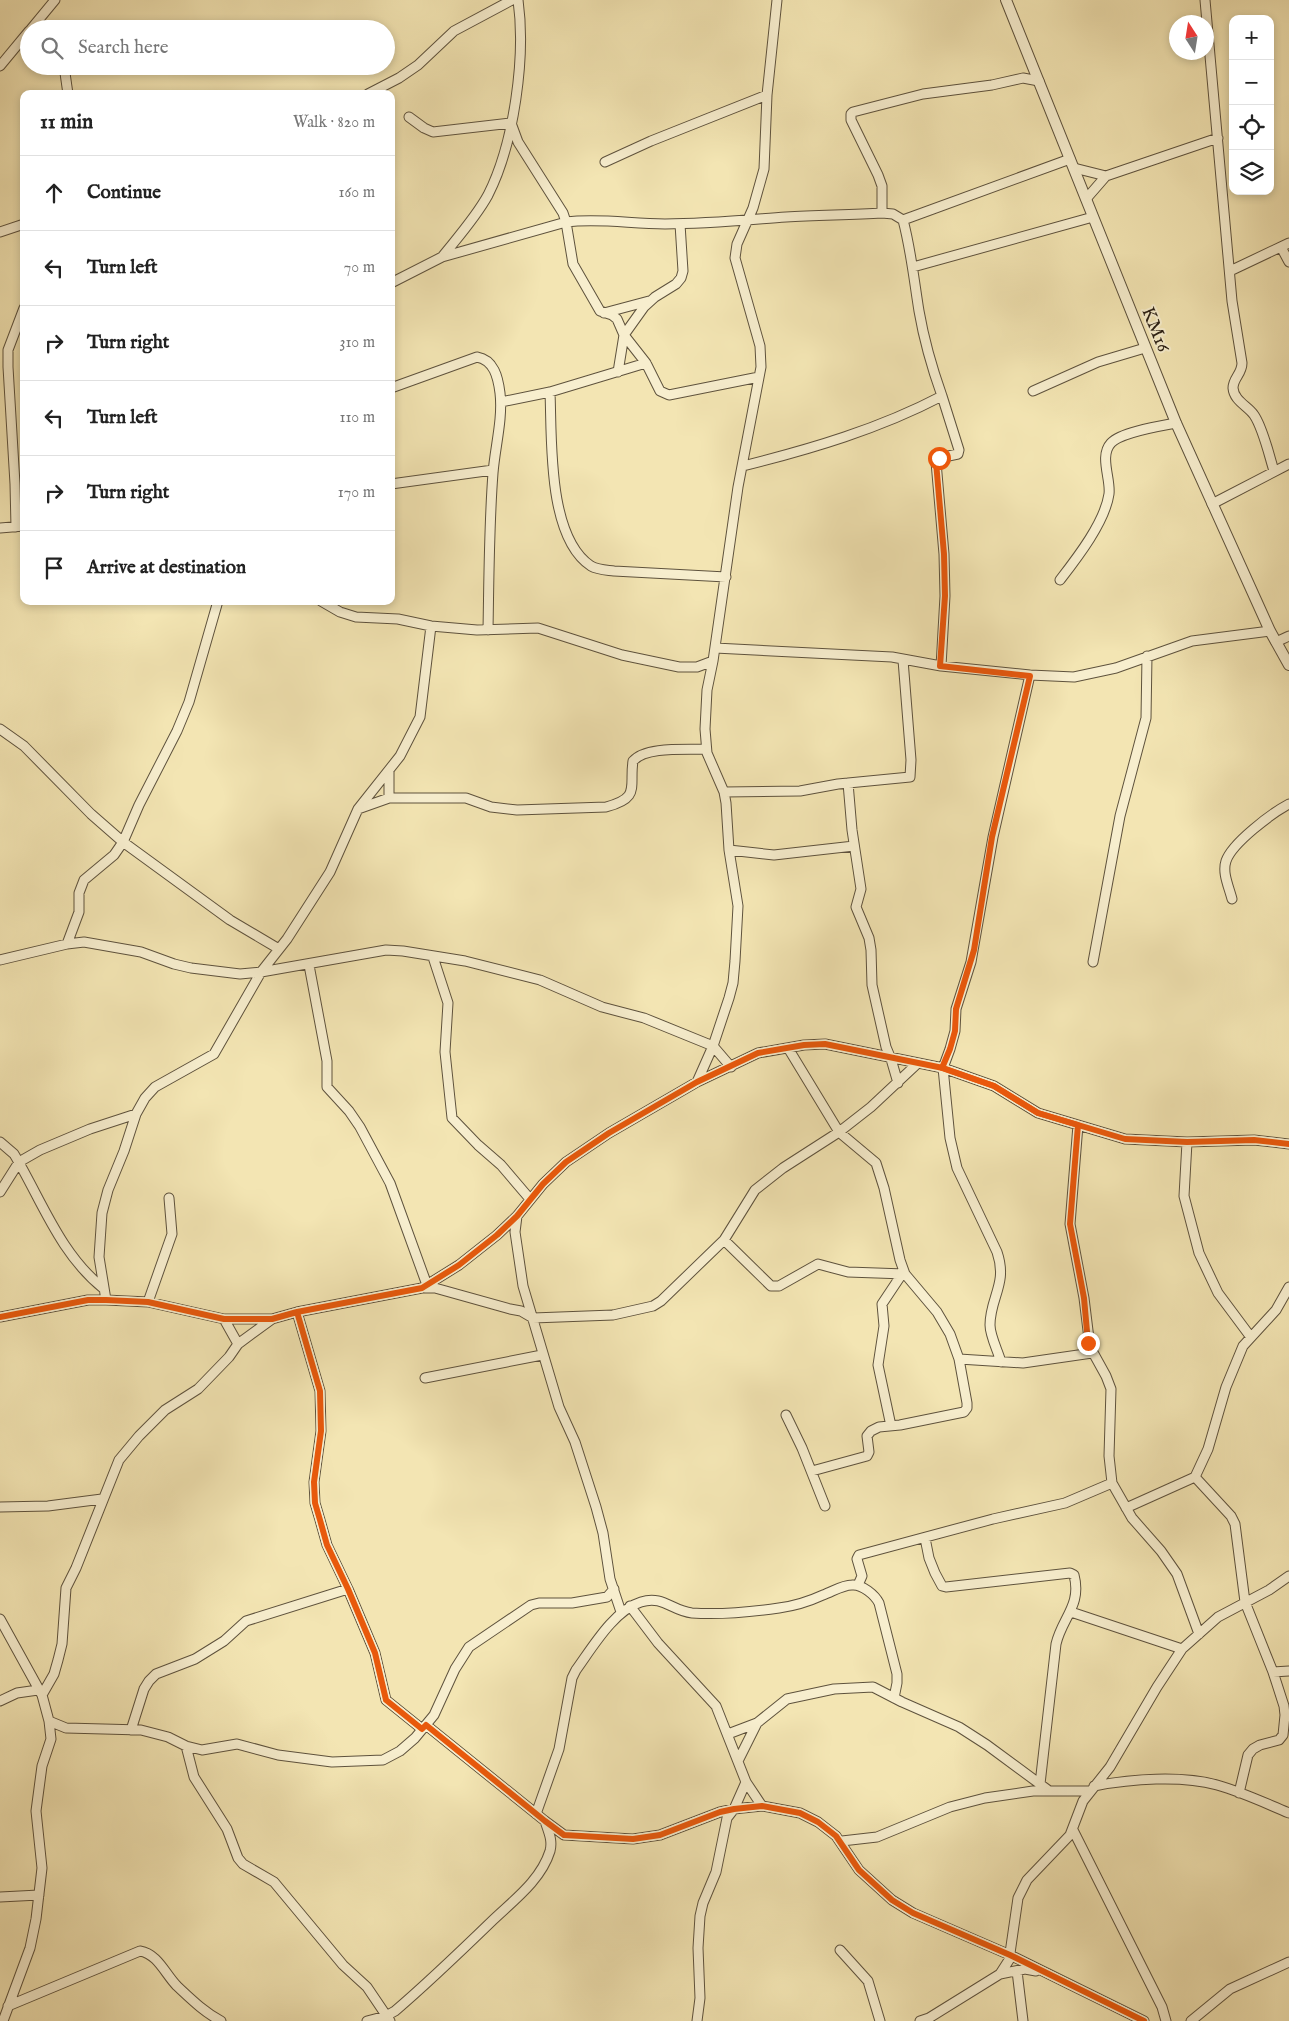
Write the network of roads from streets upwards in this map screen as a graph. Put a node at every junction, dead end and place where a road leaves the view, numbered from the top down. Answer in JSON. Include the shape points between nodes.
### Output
{"nodes":[{"id":1,"x":55,"y":0,"type":"edge"},
{"id":2,"x":512,"y":0,"type":"edge"},
{"id":3,"x":518,"y":0,"type":"edge"},
{"id":4,"x":777,"y":0,"type":"edge"},
{"id":5,"x":1006,"y":0,"type":"edge"},
{"id":6,"x":1205,"y":0,"type":"edge"},
{"id":7,"x":39,"y":20,"type":"edge"},
{"id":8,"x":20,"y":43,"type":"edge"},
{"id":9,"x":0,"y":66,"type":"edge"},
{"id":10,"x":65,"y":75,"type":"edge"},
{"id":11,"x":1039,"y":80,"type":"junction"},
{"id":12,"x":67,"y":90,"type":"edge"},
{"id":13,"x":377,"y":90,"type":"edge"},
{"id":14,"x":767,"y":95,"type":"junction"},
{"id":15,"x":409,"y":117,"type":"dead end"},
{"id":16,"x":511,"y":123,"type":"junction"},
{"id":17,"x":1218,"y":138,"type":"junction"},
{"id":18,"x":605,"y":162,"type":"dead end"},
{"id":19,"x":1072,"y":163,"type":"junction"},
{"id":20,"x":1106,"y":176,"type":"junction"},
{"id":21,"x":1086,"y":199,"type":"junction"},
{"id":22,"x":882,"y":213,"type":"junction"},
{"id":23,"x":1093,"y":217,"type":"junction"},
{"id":24,"x":903,"y":220,"type":"junction"},
{"id":25,"x":566,"y":222,"type":"junction"},
{"id":26,"x":747,"y":222,"type":"junction"},
{"id":27,"x":680,"y":224,"type":"junction"},
{"id":28,"x":20,"y":225,"type":"edge"},
{"id":29,"x":0,"y":232,"type":"edge"},
{"id":30,"x":1285,"y":245,"type":"edge"},
{"id":31,"x":442,"y":257,"type":"junction"},
{"id":32,"x":1289,"y":262,"type":"edge"},
{"id":33,"x":914,"y":267,"type":"junction"},
{"id":34,"x":1230,"y":271,"type":"junction"},
{"id":35,"x":395,"y":281,"type":"edge"},
{"id":36,"x":650,"y":301,"type":"junction"},
{"id":37,"x":604,"y":313,"type":"junction"},
{"id":38,"x":20,"y":318,"type":"edge"},
{"id":39,"x":624,"y":335,"type":"junction"},
{"id":40,"x":1146,"y":348,"type":"junction"},
{"id":41,"x":646,"y":364,"type":"junction"},
{"id":42,"x":618,"y":372,"type":"junction"},
{"id":43,"x":759,"y":377,"type":"junction"},
{"id":44,"x":395,"y":387,"type":"edge"},
{"id":45,"x":1033,"y":391,"type":"dead end"},
{"id":46,"x":550,"y":392,"type":"junction"},
{"id":47,"x":942,"y":396,"type":"junction"},
{"id":48,"x":500,"y":402,"type":"junction"},
{"id":49,"x":1176,"y":422,"type":"junction"},
{"id":50,"x":1289,"y":464,"type":"edge"},
{"id":51,"x":743,"y":466,"type":"junction"},
{"id":52,"x":493,"y":470,"type":"junction"},
{"id":53,"x":1274,"y":471,"type":"junction"},
{"id":54,"x":395,"y":483,"type":"edge"},
{"id":55,"x":1212,"y":504,"type":"junction"},
{"id":56,"x":20,"y":526,"type":"edge"},
{"id":57,"x":0,"y":528,"type":"edge"},
{"id":58,"x":726,"y":577,"type":"junction"},
{"id":59,"x":1060,"y":580,"type":"dead end"},
{"id":60,"x":217,"y":605,"type":"edge"},
{"id":61,"x":328,"y":605,"type":"edge"},
{"id":62,"x":432,"y":626,"type":"junction"},
{"id":63,"x":488,"y":630,"type":"junction"},
{"id":64,"x":1270,"y":631,"type":"junction"},
{"id":65,"x":1289,"y":636,"type":"edge"},
{"id":66,"x":1276,"y":642,"type":"junction"},
{"id":67,"x":715,"y":648,"type":"junction"},
{"id":68,"x":1147,"y":656,"type":"junction"},
{"id":69,"x":713,"y":660,"type":"junction"},
{"id":70,"x":903,"y":660,"type":"junction"},
{"id":71,"x":1289,"y":665,"type":"edge"},
{"id":72,"x":940,"y":666,"type":"junction"},
{"id":73,"x":1030,"y":676,"type":"junction"},
{"id":74,"x":0,"y":729,"type":"edge"},
{"id":75,"x":706,"y":749,"type":"junction"},
{"id":76,"x":390,"y":770,"type":"junction"},
{"id":77,"x":848,"y":783,"type":"junction"},
{"id":78,"x":724,"y":792,"type":"junction"},
{"id":79,"x":389,"y":798,"type":"junction"},
{"id":80,"x":1289,"y":804,"type":"edge"},
{"id":81,"x":358,"y":809,"type":"junction"},
{"id":82,"x":123,"y":842,"type":"junction"},
{"id":83,"x":854,"y":846,"type":"junction"},
{"id":84,"x":729,"y":850,"type":"junction"},
{"id":85,"x":1232,"y":898,"type":"dead end"},
{"id":86,"x":67,"y":944,"type":"junction"},
{"id":87,"x":279,"y":949,"type":"junction"},
{"id":88,"x":433,"y":956,"type":"junction"},
{"id":89,"x":0,"y":960,"type":"edge"},
{"id":90,"x":1093,"y":962,"type":"dead end"},
{"id":91,"x":309,"y":965,"type":"junction"},
{"id":92,"x":261,"y":972,"type":"junction"},
{"id":93,"x":713,"y":1046,"type":"junction"},
{"id":94,"x":788,"y":1048,"type":"junction"},
{"id":95,"x":891,"y":1059,"type":"junction"},
{"id":96,"x":918,"y":1063,"type":"junction"},
{"id":97,"x":732,"y":1066,"type":"junction"},
{"id":98,"x":942,"y":1068,"type":"junction"},
{"id":99,"x":697,"y":1082,"type":"junction"},
{"id":100,"x":898,"y":1083,"type":"junction"},
{"id":101,"x":136,"y":1114,"type":"junction"},
{"id":102,"x":1078,"y":1125,"type":"junction"},
{"id":103,"x":839,"y":1132,"type":"junction"},
{"id":104,"x":0,"y":1142,"type":"edge"},
{"id":105,"x":1187,"y":1142,"type":"junction"},
{"id":106,"x":1289,"y":1144,"type":"edge"},
{"id":107,"x":19,"y":1162,"type":"junction"},
{"id":108,"x":0,"y":1192,"type":"edge"},
{"id":109,"x":168,"y":1198,"type":"dead end"},
{"id":110,"x":530,"y":1199,"type":"junction"},
{"id":111,"x":517,"y":1216,"type":"junction"},
{"id":112,"x":724,"y":1240,"type":"junction"},
{"id":113,"x":904,"y":1274,"type":"junction"},
{"id":114,"x":425,"y":1287,"type":"junction"},
{"id":115,"x":1289,"y":1287,"type":"edge"},
{"id":116,"x":104,"y":1290,"type":"junction"},
{"id":117,"x":106,"y":1300,"type":"junction"},
{"id":118,"x":148,"y":1302,"type":"junction"},
{"id":119,"x":297,"y":1312,"type":"junction"},
{"id":120,"x":0,"y":1317,"type":"edge"},
{"id":121,"x":533,"y":1318,"type":"junction"},
{"id":122,"x":224,"y":1319,"type":"junction"},
{"id":123,"x":272,"y":1319,"type":"junction"},
{"id":124,"x":1250,"y":1336,"type":"junction"},
{"id":125,"x":238,"y":1344,"type":"junction"},
{"id":126,"x":1092,"y":1353,"type":"junction"},
{"id":127,"x":542,"y":1354,"type":"junction"},
{"id":128,"x":959,"y":1359,"type":"junction"},
{"id":129,"x":1002,"y":1362,"type":"junction"},
{"id":130,"x":425,"y":1378,"type":"dead end"},
{"id":131,"x":786,"y":1415,"type":"dead end"},
{"id":132,"x":891,"y":1426,"type":"junction"},
{"id":133,"x":812,"y":1471,"type":"junction"},
{"id":134,"x":1195,"y":1477,"type":"junction"},
{"id":135,"x":1112,"y":1483,"type":"junction"},
{"id":136,"x":102,"y":1500,"type":"junction"},
{"id":137,"x":825,"y":1506,"type":"dead end"},
{"id":138,"x":0,"y":1507,"type":"edge"},
{"id":139,"x":1126,"y":1508,"type":"junction"},
{"id":140,"x":925,"y":1538,"type":"junction"},
{"id":141,"x":1289,"y":1576,"type":"edge"},
{"id":142,"x":610,"y":1579,"type":"junction"},
{"id":143,"x":858,"y":1585,"type":"junction"},
{"id":144,"x":348,"y":1590,"type":"junction"},
{"id":145,"x":614,"y":1590,"type":"junction"},
{"id":146,"x":607,"y":1597,"type":"junction"},
{"id":147,"x":1245,"y":1602,"type":"junction"},
{"id":148,"x":630,"y":1606,"type":"junction"},
{"id":149,"x":621,"y":1612,"type":"junction"},
{"id":150,"x":1071,"y":1612,"type":"junction"},
{"id":151,"x":0,"y":1619,"type":"edge"},
{"id":152,"x":1199,"y":1634,"type":"junction"},
{"id":153,"x":1182,"y":1650,"type":"junction"},
{"id":154,"x":1289,"y":1671,"type":"edge"},
{"id":155,"x":1273,"y":1672,"type":"junction"},
{"id":156,"x":40,"y":1692,"type":"junction"},
{"id":157,"x":894,"y":1698,"type":"junction"},
{"id":158,"x":0,"y":1701,"type":"edge"},
{"id":159,"x":49,"y":1721,"type":"junction"},
{"id":160,"x":757,"y":1723,"type":"junction"},
{"id":161,"x":66,"y":1728,"type":"junction"},
{"id":162,"x":422,"y":1729,"type":"junction"},
{"id":163,"x":131,"y":1730,"type":"junction"},
{"id":164,"x":435,"y":1732,"type":"junction"},
{"id":165,"x":728,"y":1734,"type":"junction"},
{"id":166,"x":415,"y":1738,"type":"junction"},
{"id":167,"x":51,"y":1739,"type":"junction"},
{"id":168,"x":186,"y":1746,"type":"junction"},
{"id":169,"x":738,"y":1762,"type":"junction"},
{"id":170,"x":1110,"y":1767,"type":"junction"},
{"id":171,"x":746,"y":1782,"type":"junction"},
{"id":172,"x":1116,"y":1782,"type":"junction"},
{"id":173,"x":1040,"y":1784,"type":"junction"},
{"id":174,"x":1092,"y":1789,"type":"junction"},
{"id":175,"x":1048,"y":1790,"type":"junction"},
{"id":176,"x":1239,"y":1793,"type":"junction"},
{"id":177,"x":762,"y":1806,"type":"junction"},
{"id":178,"x":734,"y":1809,"type":"junction"},
{"id":179,"x":1289,"y":1813,"type":"edge"},
{"id":180,"x":536,"y":1814,"type":"junction"},
{"id":181,"x":724,"y":1815,"type":"junction"},
{"id":182,"x":545,"y":1821,"type":"junction"},
{"id":183,"x":1073,"y":1830,"type":"junction"},
{"id":184,"x":564,"y":1835,"type":"junction"},
{"id":185,"x":842,"y":1841,"type":"junction"},
{"id":186,"x":552,"y":1842,"type":"junction"},
{"id":187,"x":39,"y":1895,"type":"junction"},
{"id":188,"x":0,"y":1896,"type":"edge"},
{"id":189,"x":840,"y":1950,"type":"dead end"},
{"id":190,"x":1010,"y":1955,"type":"junction"},
{"id":191,"x":1289,"y":1962,"type":"edge"},
{"id":192,"x":1017,"y":1971,"type":"junction"},
{"id":193,"x":1044,"y":1972,"type":"junction"},
{"id":194,"x":1000,"y":1974,"type":"junction"},
{"id":195,"x":8,"y":2006,"type":"junction"},
{"id":196,"x":388,"y":2018,"type":"edge"},
{"id":197,"x":929,"y":2019,"type":"edge"},
{"id":198,"x":3,"y":2021,"type":"edge"},
{"id":199,"x":221,"y":2021,"type":"edge"},
{"id":200,"x":367,"y":2021,"type":"edge"},
{"id":201,"x":697,"y":2021,"type":"edge"},
{"id":202,"x":880,"y":2021,"type":"edge"},
{"id":203,"x":920,"y":2021,"type":"edge"},
{"id":204,"x":1023,"y":2021,"type":"edge"},
{"id":205,"x":1144,"y":2021,"type":"edge"},
{"id":206,"x":1166,"y":2021,"type":"edge"},
{"id":207,"x":1191,"y":2021,"type":"edge"}],
"edges":[{"from":1,"to":7,"type":"street"},
{"from":2,"to":13,"type":"street","via":[[454,31],[405,74]]},
{"from":3,"to":16,"type":"street","via":[[521,39]]},
{"from":4,"to":14,"type":"street"},
{"from":5,"to":11,"type":"street","name":"KM16"},
{"from":6,"to":17,"type":"street"},
{"from":8,"to":9,"type":"street"},
{"from":10,"to":12,"type":"street"},
{"from":11,"to":19,"type":"street","name":"KM16"},
{"from":11,"to":22,"type":"street","via":[[1023,78],[923,94],[853,112],[851,120],[882,186]]},
{"from":14,"to":18,"type":"street"},
{"from":14,"to":26,"type":"street","via":[[764,168]]},
{"from":15,"to":16,"type":"street","via":[[433,132]]},
{"from":16,"to":25,"type":"street","via":[[518,142],[559,205]]},
{"from":16,"to":31,"type":"street","via":[[501,164],[488,195]]},
{"from":17,"to":20,"type":"street"},
{"from":17,"to":34,"type":"street"},
{"from":19,"to":20,"type":"street"},
{"from":19,"to":21,"type":"street","name":"KM16"},
{"from":19,"to":24,"type":"street"},
{"from":20,"to":21,"type":"street"},
{"from":21,"to":23,"type":"street","name":"KM16"},
{"from":22,"to":24,"type":"street","via":[[893,214]]},
{"from":22,"to":26,"type":"street"},
{"from":23,"to":33,"type":"street"},
{"from":23,"to":40,"type":"street","name":"KM16"},
{"from":24,"to":33,"type":"street"},
{"from":25,"to":27,"type":"street","via":[[608,220]]},
{"from":25,"to":31,"type":"street"},
{"from":25,"to":37,"type":"street","via":[[573,264]]},
{"from":26,"to":27,"type":"street"},
{"from":26,"to":43,"type":"street","via":[[737,244],[735,258],[760,346]]},
{"from":27,"to":36,"type":"street","via":[[681,278]]},
{"from":28,"to":29,"type":"street"},
{"from":30,"to":32,"type":"street"},
{"from":30,"to":34,"type":"street"},
{"from":31,"to":35,"type":"street"},
{"from":33,"to":47,"type":"street","via":[[919,311]]},
{"from":34,"to":53,"type":"street","via":[[1242,364],[1233,390],[1255,416]]},
{"from":36,"to":37,"type":"street"},
{"from":36,"to":39,"type":"street"},
{"from":37,"to":39,"type":"street","via":[[617,319]]},
{"from":38,"to":56,"type":"street","via":[[8,358]]},
{"from":39,"to":41,"type":"street"},
{"from":39,"to":42,"type":"street"},
{"from":40,"to":45,"type":"street","via":[[1098,362]]},
{"from":40,"to":49,"type":"street","name":"KM16"},
{"from":41,"to":42,"type":"street"},
{"from":41,"to":43,"type":"street","via":[[660,391],[669,395]]},
{"from":42,"to":46,"type":"street"},
{"from":43,"to":51,"type":"street"},
{"from":44,"to":48,"type":"street","via":[[477,358],[485,359],[496,375]]},
{"from":46,"to":48,"type":"street"},
{"from":46,"to":58,"type":"street","via":[[555,499],[569,536],[583,559],[596,569]]},
{"from":47,"to":51,"type":"street","via":[[812,449]]},
{"from":47,"to":72,"type":"street","via":[[959,450],[958,454],[939,458],[936,462],[945,587]]},
{"from":48,"to":52,"type":"street"},
{"from":49,"to":55,"type":"street","name":"KM16"},
{"from":49,"to":59,"type":"street","via":[[1119,437],[1111,443],[1106,452],[1109,493],[1105,509],[1083,550]]},
{"from":50,"to":53,"type":"street"},
{"from":51,"to":58,"type":"street"},
{"from":52,"to":54,"type":"street"},
{"from":52,"to":63,"type":"street"},
{"from":53,"to":55,"type":"street"},
{"from":55,"to":64,"type":"street","name":"KM16"},
{"from":56,"to":57,"type":"street"},
{"from":58,"to":67,"type":"street"},
{"from":60,"to":82,"type":"street","via":[[189,702]]},
{"from":61,"to":62,"type":"street","via":[[356,617]]},
{"from":62,"to":63,"type":"street"},
{"from":62,"to":76,"type":"street","via":[[420,717]]},
{"from":63,"to":69,"type":"street","via":[[538,628],[622,655],[679,667],[697,667]]},
{"from":64,"to":66,"type":"street","name":"KM16"},
{"from":64,"to":68,"type":"street","via":[[1192,641]]},
{"from":65,"to":66,"type":"street"},
{"from":66,"to":71,"type":"street","name":"KM16"},
{"from":67,"to":69,"type":"street"},
{"from":67,"to":70,"type":"street"},
{"from":68,"to":73,"type":"street","via":[[1116,668],[1074,677]]},
{"from":68,"to":90,"type":"street","via":[[1146,718],[1120,816]]},
{"from":69,"to":75,"type":"street","via":[[705,708]]},
{"from":70,"to":72,"type":"street"},
{"from":70,"to":77,"type":"street","via":[[910,777]]},
{"from":72,"to":73,"type":"street"},
{"from":73,"to":98,"type":"street","via":[[992,837],[974,950],[956,1009],[955,1031]]},
{"from":74,"to":82,"type":"street","via":[[24,746]]},
{"from":75,"to":78,"type":"street"},
{"from":75,"to":79,"type":"street","via":[[650,751],[638,755],[633,760],[630,795],[606,807],[517,810],[491,807],[466,798]]},
{"from":76,"to":79,"type":"street"},
{"from":76,"to":81,"type":"street"},
{"from":77,"to":78,"type":"street","via":[[800,791]]},
{"from":77,"to":83,"type":"street"},
{"from":78,"to":84,"type":"street"},
{"from":79,"to":81,"type":"street"},
{"from":80,"to":85,"type":"street","via":[[1245,836],[1226,860],[1225,872]]},
{"from":81,"to":87,"type":"street","via":[[330,872]]},
{"from":82,"to":86,"type":"street","via":[[114,855],[84,880],[79,893],[79,912]]},
{"from":82,"to":87,"type":"street","via":[[230,920]]},
{"from":83,"to":84,"type":"street","via":[[774,855]]},
{"from":83,"to":95,"type":"street","via":[[861,889],[856,907],[869,938],[872,985]]},
{"from":84,"to":93,"type":"street","via":[[738,906],[735,961],[733,984]]},
{"from":86,"to":89,"type":"street"},
{"from":86,"to":92,"type":"street","via":[[84,942],[122,948],[211,971],[235,974]]},
{"from":87,"to":92,"type":"street"},
{"from":88,"to":91,"type":"street","via":[[386,950]]},
{"from":88,"to":93,"type":"street","via":[[525,975],[602,1007],[644,1018]]},
{"from":88,"to":110,"type":"street","via":[[448,1003],[445,1052],[452,1118],[501,1165]]},
{"from":91,"to":92,"type":"street"},
{"from":91,"to":114,"type":"street","via":[[327,1061],[327,1087],[360,1127],[390,1183]]},
{"from":92,"to":101,"type":"street","via":[[214,1054],[155,1087]]},
{"from":93,"to":97,"type":"street"},
{"from":93,"to":99,"type":"street"},
{"from":94,"to":95,"type":"street","via":[[825,1044]]},
{"from":94,"to":97,"type":"street","via":[[758,1053]]},
{"from":94,"to":103,"type":"street"},
{"from":95,"to":96,"type":"street"},
{"from":95,"to":100,"type":"street"},
{"from":96,"to":98,"type":"street"},
{"from":96,"to":100,"type":"street"},
{"from":97,"to":99,"type":"street"},
{"from":98,"to":102,"type":"street","via":[[994,1086],[1038,1113]]},
{"from":98,"to":129,"type":"street","via":[[957,1168],[1001,1262],[990,1326]]},
{"from":99,"to":110,"type":"street","via":[[566,1162]]},
{"from":100,"to":103,"type":"street"},
{"from":101,"to":107,"type":"street","via":[[58,1142]]},
{"from":101,"to":116,"type":"street","via":[[102,1213],[99,1257]]},
{"from":102,"to":105,"type":"street","via":[[1125,1139]]},
{"from":102,"to":126,"type":"street","via":[[1070,1224]]},
{"from":103,"to":112,"type":"street","via":[[755,1190]]},
{"from":103,"to":113,"type":"street","via":[[876,1163]]},
{"from":104,"to":107,"type":"street"},
{"from":105,"to":106,"type":"street","via":[[1254,1140]]},
{"from":105,"to":124,"type":"street","via":[[1184,1196],[1199,1253],[1218,1293]]},
{"from":107,"to":108,"type":"street"},
{"from":107,"to":116,"type":"street","via":[[68,1251],[89,1278]]},
{"from":109,"to":118,"type":"street","via":[[172,1234]]},
{"from":110,"to":111,"type":"street"},
{"from":111,"to":114,"type":"street","via":[[459,1266]]},
{"from":111,"to":121,"type":"street","via":[[518,1255]]},
{"from":112,"to":113,"type":"street","via":[[774,1287],[818,1264],[848,1272]]},
{"from":112,"to":121,"type":"street","via":[[653,1306],[613,1315]]},
{"from":113,"to":128,"type":"street","via":[[937,1312]]},
{"from":113,"to":132,"type":"street","via":[[882,1304],[884,1326],[878,1370]]},
{"from":114,"to":119,"type":"street"},
{"from":114,"to":121,"type":"street","via":[[522,1310]]},
{"from":115,"to":124,"type":"street","via":[[1276,1310]]},
{"from":116,"to":117,"type":"street"},
{"from":117,"to":118,"type":"street"},
{"from":117,"to":120,"type":"street","via":[[88,1300]]},
{"from":118,"to":122,"type":"street"},
{"from":119,"to":123,"type":"street"},
{"from":119,"to":144,"type":"street","via":[[320,1391],[321,1431],[314,1482],[315,1503],[327,1545]]},
{"from":121,"to":127,"type":"street"},
{"from":122,"to":123,"type":"street"},
{"from":122,"to":125,"type":"street"},
{"from":123,"to":125,"type":"street"},
{"from":124,"to":134,"type":"street","via":[[1226,1387],[1208,1449]]},
{"from":125,"to":136,"type":"street","via":[[198,1389],[165,1410],[139,1436],[119,1460]]},
{"from":126,"to":129,"type":"street","via":[[1022,1363]]},
{"from":126,"to":135,"type":"street","via":[[1111,1390],[1109,1456]]},
{"from":127,"to":130,"type":"street"},
{"from":127,"to":142,"type":"street","via":[[596,1507]]},
{"from":128,"to":129,"type":"street"},
{"from":128,"to":132,"type":"street","via":[[968,1403],[964,1412]]},
{"from":131,"to":133,"type":"street"},
{"from":132,"to":133,"type":"street","via":[[879,1427],[867,1436],[867,1456]]},
{"from":133,"to":137,"type":"street"},
{"from":134,"to":139,"type":"street"},
{"from":134,"to":147,"type":"street","via":[[1235,1524]]},
{"from":135,"to":139,"type":"street"},
{"from":135,"to":140,"type":"street","via":[[1065,1503]]},
{"from":136,"to":138,"type":"street"},
{"from":136,"to":156,"type":"street","via":[[66,1588],[62,1644],[54,1674]]},
{"from":139,"to":152,"type":"street","via":[[1177,1574]]},
{"from":140,"to":143,"type":"street","via":[[860,1555],[857,1559],[862,1576]]},
{"from":140,"to":150,"type":"street","via":[[929,1558],[942,1586],[1070,1573],[1075,1580],[1075,1603]]},
{"from":141,"to":147,"type":"street"},
{"from":142,"to":145,"type":"street"},
{"from":142,"to":146,"type":"street"},
{"from":143,"to":148,"type":"street","via":[[848,1585],[812,1600],[780,1608],[694,1613],[652,1600]]},
{"from":143,"to":157,"type":"street","via":[[875,1596],[881,1608],[897,1674]]},
{"from":144,"to":162,"type":"street","via":[[374,1653],[386,1700]]},
{"from":144,"to":163,"type":"street","via":[[246,1621],[224,1642],[195,1659],[156,1674],[144,1689]]},
{"from":145,"to":146,"type":"street"},
{"from":145,"to":149,"type":"street"},
{"from":146,"to":162,"type":"street","via":[[531,1605],[482,1637],[469,1648],[440,1703]]},
{"from":147,"to":152,"type":"street","via":[[1218,1617]]},
{"from":147,"to":155,"type":"street"},
{"from":148,"to":149,"type":"street"},
{"from":148,"to":165,"type":"street","via":[[658,1643],[716,1706]]},
{"from":149,"to":180,"type":"street","via":[[572,1678],[559,1749]]},
{"from":150,"to":153,"type":"street"},
{"from":150,"to":173,"type":"street","via":[[1056,1644]]},
{"from":151,"to":156,"type":"street"},
{"from":152,"to":153,"type":"street"},
{"from":153,"to":170,"type":"street"},
{"from":154,"to":155,"type":"street"},
{"from":155,"to":176,"type":"street","via":[[1284,1706],[1283,1735],[1279,1740],[1253,1749],[1248,1755]]},
{"from":156,"to":158,"type":"street","via":[[17,1693]]},
{"from":156,"to":159,"type":"street"},
{"from":157,"to":160,"type":"street","via":[[873,1687],[834,1689],[787,1699]]},
{"from":157,"to":173,"type":"street","via":[[959,1727]]},
{"from":159,"to":161,"type":"street"},
{"from":159,"to":167,"type":"street"},
{"from":160,"to":165,"type":"street"},
{"from":160,"to":169,"type":"street"},
{"from":161,"to":163,"type":"street"},
{"from":161,"to":167,"type":"street"},
{"from":162,"to":164,"type":"street","via":[[426,1725]]},
{"from":162,"to":166,"type":"street"},
{"from":163,"to":168,"type":"street","via":[[153,1733]]},
{"from":164,"to":166,"type":"street"},
{"from":164,"to":180,"type":"street"},
{"from":165,"to":169,"type":"street"},
{"from":166,"to":168,"type":"street","via":[[390,1757],[365,1762],[332,1762],[278,1755],[237,1744],[202,1750]]},
{"from":167,"to":187,"type":"street","via":[[42,1766],[36,1811],[42,1868]]},
{"from":168,"to":196,"type":"street","via":[[194,1776],[227,1829],[238,1858],[274,1882],[343,1965],[367,1987]]},
{"from":169,"to":171,"type":"street"},
{"from":170,"to":172,"type":"street"},
{"from":170,"to":174,"type":"street"},
{"from":171,"to":177,"type":"street"},
{"from":171,"to":178,"type":"street"},
{"from":172,"to":174,"type":"street"},
{"from":172,"to":176,"type":"street","via":[[1197,1781]]},
{"from":173,"to":175,"type":"street"},
{"from":174,"to":175,"type":"street"},
{"from":174,"to":183,"type":"street","via":[[1079,1809]]},
{"from":175,"to":185,"type":"street","via":[[964,1802],[877,1837]]},
{"from":176,"to":179,"type":"street"},
{"from":177,"to":178,"type":"street"},
{"from":177,"to":185,"type":"street","via":[[800,1812]]},
{"from":178,"to":181,"type":"street"},
{"from":180,"to":182,"type":"street"},
{"from":181,"to":184,"type":"street","via":[[645,1838]]},
{"from":181,"to":201,"type":"street","via":[[716,1872],[700,1916]]},
{"from":182,"to":184,"type":"street"},
{"from":182,"to":186,"type":"street"},
{"from":183,"to":190,"type":"street","via":[[1022,1889]]},
{"from":183,"to":206,"type":"street","via":[[1162,2007]]},
{"from":184,"to":186,"type":"street"},
{"from":185,"to":190,"type":"street","via":[[859,1870],[892,1900]]},
{"from":186,"to":196,"type":"street","via":[[547,1860],[533,1881]]},
{"from":187,"to":188,"type":"street"},
{"from":187,"to":195,"type":"street","via":[[30,1948]]},
{"from":189,"to":202,"type":"street","via":[[868,1981]]},
{"from":190,"to":193,"type":"street"},
{"from":190,"to":194,"type":"street"},
{"from":191,"to":207,"type":"street","via":[[1230,1989]]},
{"from":192,"to":193,"type":"street"},
{"from":192,"to":194,"type":"street"},
{"from":192,"to":204,"type":"street"},
{"from":193,"to":205,"type":"street"},
{"from":194,"to":197,"type":"street"},
{"from":195,"to":198,"type":"street"},
{"from":195,"to":199,"type":"street","via":[[140,1951],[153,1956],[177,1986]]},
{"from":196,"to":200,"type":"street"},
{"from":197,"to":203,"type":"street"}]}
